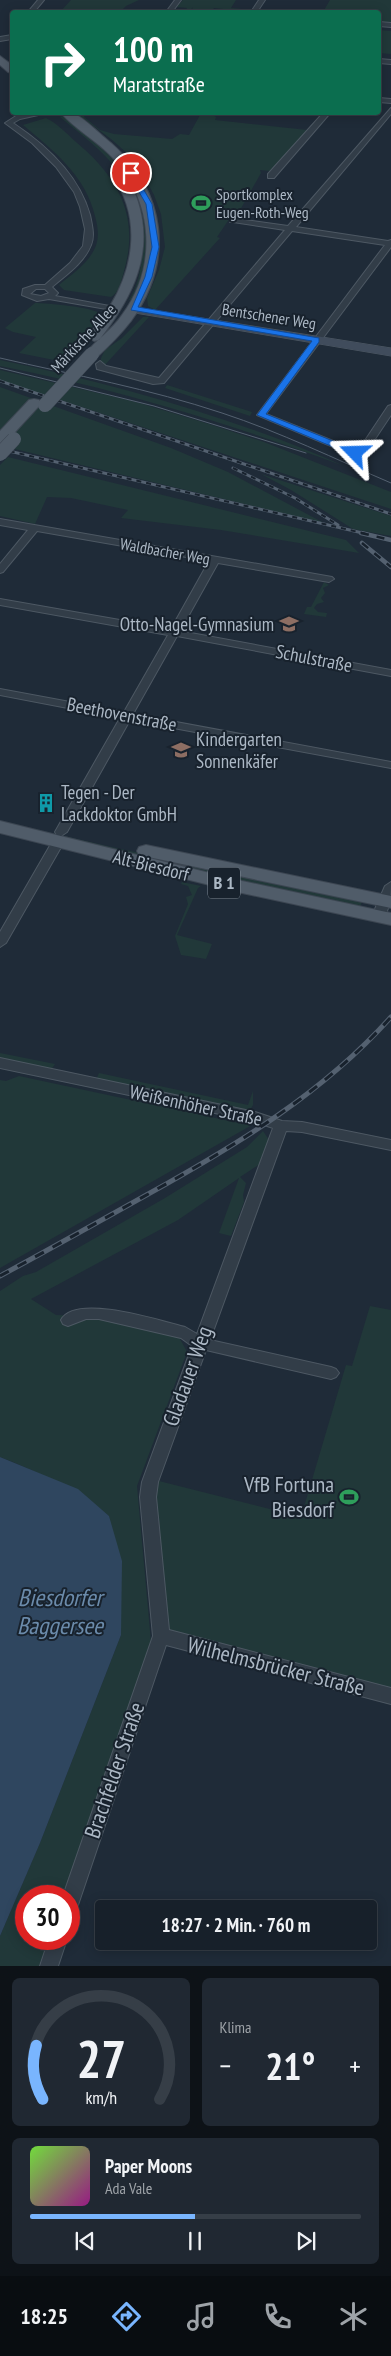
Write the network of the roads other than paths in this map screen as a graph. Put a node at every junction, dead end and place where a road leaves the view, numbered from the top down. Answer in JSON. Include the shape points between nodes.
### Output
{"nodes":[{"id":1,"x":41,"y":0,"type":"edge"},
{"id":2,"x":178,"y":0,"type":"edge"},
{"id":3,"x":32,"y":10,"type":"edge"},
{"id":4,"x":170,"y":10,"type":"edge"},
{"id":5,"x":0,"y":59,"type":"edge"},
{"id":6,"x":10,"y":74,"type":"edge"},
{"id":7,"x":391,"y":110,"type":"edge"},
{"id":8,"x":38,"y":115,"type":"edge"},
{"id":9,"x":52,"y":115,"type":"edge"},
{"id":10,"x":69,"y":115,"type":"edge"},
{"id":11,"x":325,"y":115,"type":"edge"},
{"id":12,"x":271,"y":176,"type":"dead end"},
{"id":13,"x":233,"y":220,"type":"dead end"},
{"id":14,"x":290,"y":229,"type":"junction"},
{"id":15,"x":390,"y":243,"type":"edge"},
{"id":16,"x":47,"y":287,"type":"junction"},
{"id":17,"x":51,"y":295,"type":"junction"},
{"id":18,"x":116,"y":307,"type":"junction"},
{"id":19,"x":136,"y":310,"type":"junction"},
{"id":20,"x":211,"y":322,"type":"junction"},
{"id":21,"x":317,"y":340,"type":"junction"},
{"id":22,"x":391,"y":352,"type":"edge"},
{"id":23,"x":91,"y":357,"type":"junction"},
{"id":24,"x":391,"y":408,"type":"edge"},
{"id":25,"x":6,"y":438,"type":"edge"},
{"id":26,"x":0,"y":454,"type":"edge"},
{"id":27,"x":0,"y":522,"type":"edge"},
{"id":28,"x":35,"y":528,"type":"junction"},
{"id":29,"x":216,"y":560,"type":"junction"},
{"id":30,"x":0,"y":570,"type":"edge"},
{"id":31,"x":329,"y":579,"type":"dead end"},
{"id":32,"x":0,"y":602,"type":"edge"},
{"id":33,"x":174,"y":632,"type":"junction"},
{"id":34,"x":391,"y":673,"type":"edge"},
{"id":35,"x":0,"y":692,"type":"edge"},
{"id":36,"x":127,"y":716,"type":"junction"},
{"id":37,"x":391,"y":765,"type":"edge"},
{"id":38,"x":1,"y":825,"type":"edge"},
{"id":39,"x":59,"y":837,"type":"junction"},
{"id":40,"x":387,"y":905,"type":"edge"},
{"id":41,"x":0,"y":943,"type":"edge"},
{"id":42,"x":0,"y":1063,"type":"edge"},
{"id":43,"x":281,"y":1126,"type":"junction"},
{"id":44,"x":391,"y":1144,"type":"edge"},
{"id":45,"x":68,"y":1320,"type":"dead end"},
{"id":46,"x":200,"y":1343,"type":"junction"},
{"id":47,"x":331,"y":1373,"type":"dead end"},
{"id":48,"x":161,"y":1636,"type":"junction"},
{"id":49,"x":391,"y":1696,"type":"edge"},
{"id":50,"x":76,"y":1885,"type":"edge"},
{"id":51,"x":55,"y":1950,"type":"edge"},
{"id":52,"x":51,"y":1965,"type":"edge"}],
"edges":[{"from":1,"to":3,"type":"street"},
{"from":2,"to":4,"type":"street"},
{"from":5,"to":6,"type":"main road"},
{"from":7,"to":14,"type":"street"},
{"from":8,"to":16,"type":"street","via":[[17,121],[14,123],[16,128],[58,164],[79,193],[89,230],[85,250]]},
{"from":9,"to":18,"type":"main road","name":"Märkische Allee","via":[[109,165],[130,196],[138,222],[139,241],[135,271]]},
{"from":10,"to":19,"type":"main road","name":"Märkische Allee","via":[[121,160],[149,204],[155,247],[149,277]]},
{"from":11,"to":12,"type":"street"},
{"from":13,"to":14,"type":"street"},
{"from":14,"to":15,"type":"street"},
{"from":14,"to":20,"type":"street"},
{"from":15,"to":21,"type":"street"},
{"from":16,"to":17,"type":"street"},
{"from":16,"to":17,"type":"street","via":[[35,287],[25,293],[34,298]]},
{"from":17,"to":18,"type":"street"},
{"from":18,"to":19,"type":"main road"},
{"from":18,"to":23,"type":"main road","name":"Märkische Allee"},
{"from":19,"to":20,"type":"street","name":"Bentschener Weg"},
{"from":19,"to":23,"type":"main road","name":"Märkische Allee"},
{"from":20,"to":21,"type":"street","name":"Bentschener Weg"},
{"from":20,"to":23,"type":"street","via":[[158,382],[100,367]]},
{"from":21,"to":22,"type":"street","name":"Bentschener Weg"},
{"from":21,"to":24,"type":"street","via":[[261,415],[360,455]]},
{"from":23,"to":25,"type":"main road","name":"Märkische Allee","bridge":true},
{"from":25,"to":26,"type":"main road","name":"Märkische Allee","bridge":true},
{"from":27,"to":28,"type":"street","name":"Waldbacher Weg"},
{"from":28,"to":29,"type":"street","name":"Waldbacher Weg"},
{"from":28,"to":30,"type":"street"},
{"from":29,"to":31,"type":"street","name":"Waldbacher Weg"},
{"from":29,"to":33,"type":"street"},
{"from":32,"to":33,"type":"street","name":"Schulstraße"},
{"from":33,"to":34,"type":"street","name":"Schulstraße"},
{"from":33,"to":36,"type":"street"},
{"from":35,"to":36,"type":"street","name":"Beethovenstraße"},
{"from":36,"to":37,"type":"street","name":"Beethovenstraße"},
{"from":36,"to":39,"type":"street"},
{"from":38,"to":39,"type":"main road","name":"Alt-Biesdorf","number":"B 1"},
{"from":39,"to":40,"type":"main road","name":"Alt-Biesdorf","number":"B 1","via":[[242,888]]},
{"from":39,"to":41,"type":"street"},
{"from":42,"to":43,"type":"street","name":"Weißenhöher Straße","via":[[255,1117]]},
{"from":43,"to":44,"type":"street","name":"Weißenhöher Straße"},
{"from":43,"to":46,"type":"street","name":"Gladauer Weg"},
{"from":45,"to":46,"type":"street","via":[[85,1313],[99,1313],[185,1334]]},
{"from":46,"to":47,"type":"street"},
{"from":46,"to":48,"type":"street","name":"Gladauer Weg","via":[[150,1482],[148,1497]]},
{"from":48,"to":49,"type":"street","name":"Wilhelmsbrücker Straße"},
{"from":48,"to":50,"type":"street","name":"Brachfelder Straße"},
{"from":51,"to":52,"type":"street"}]}
